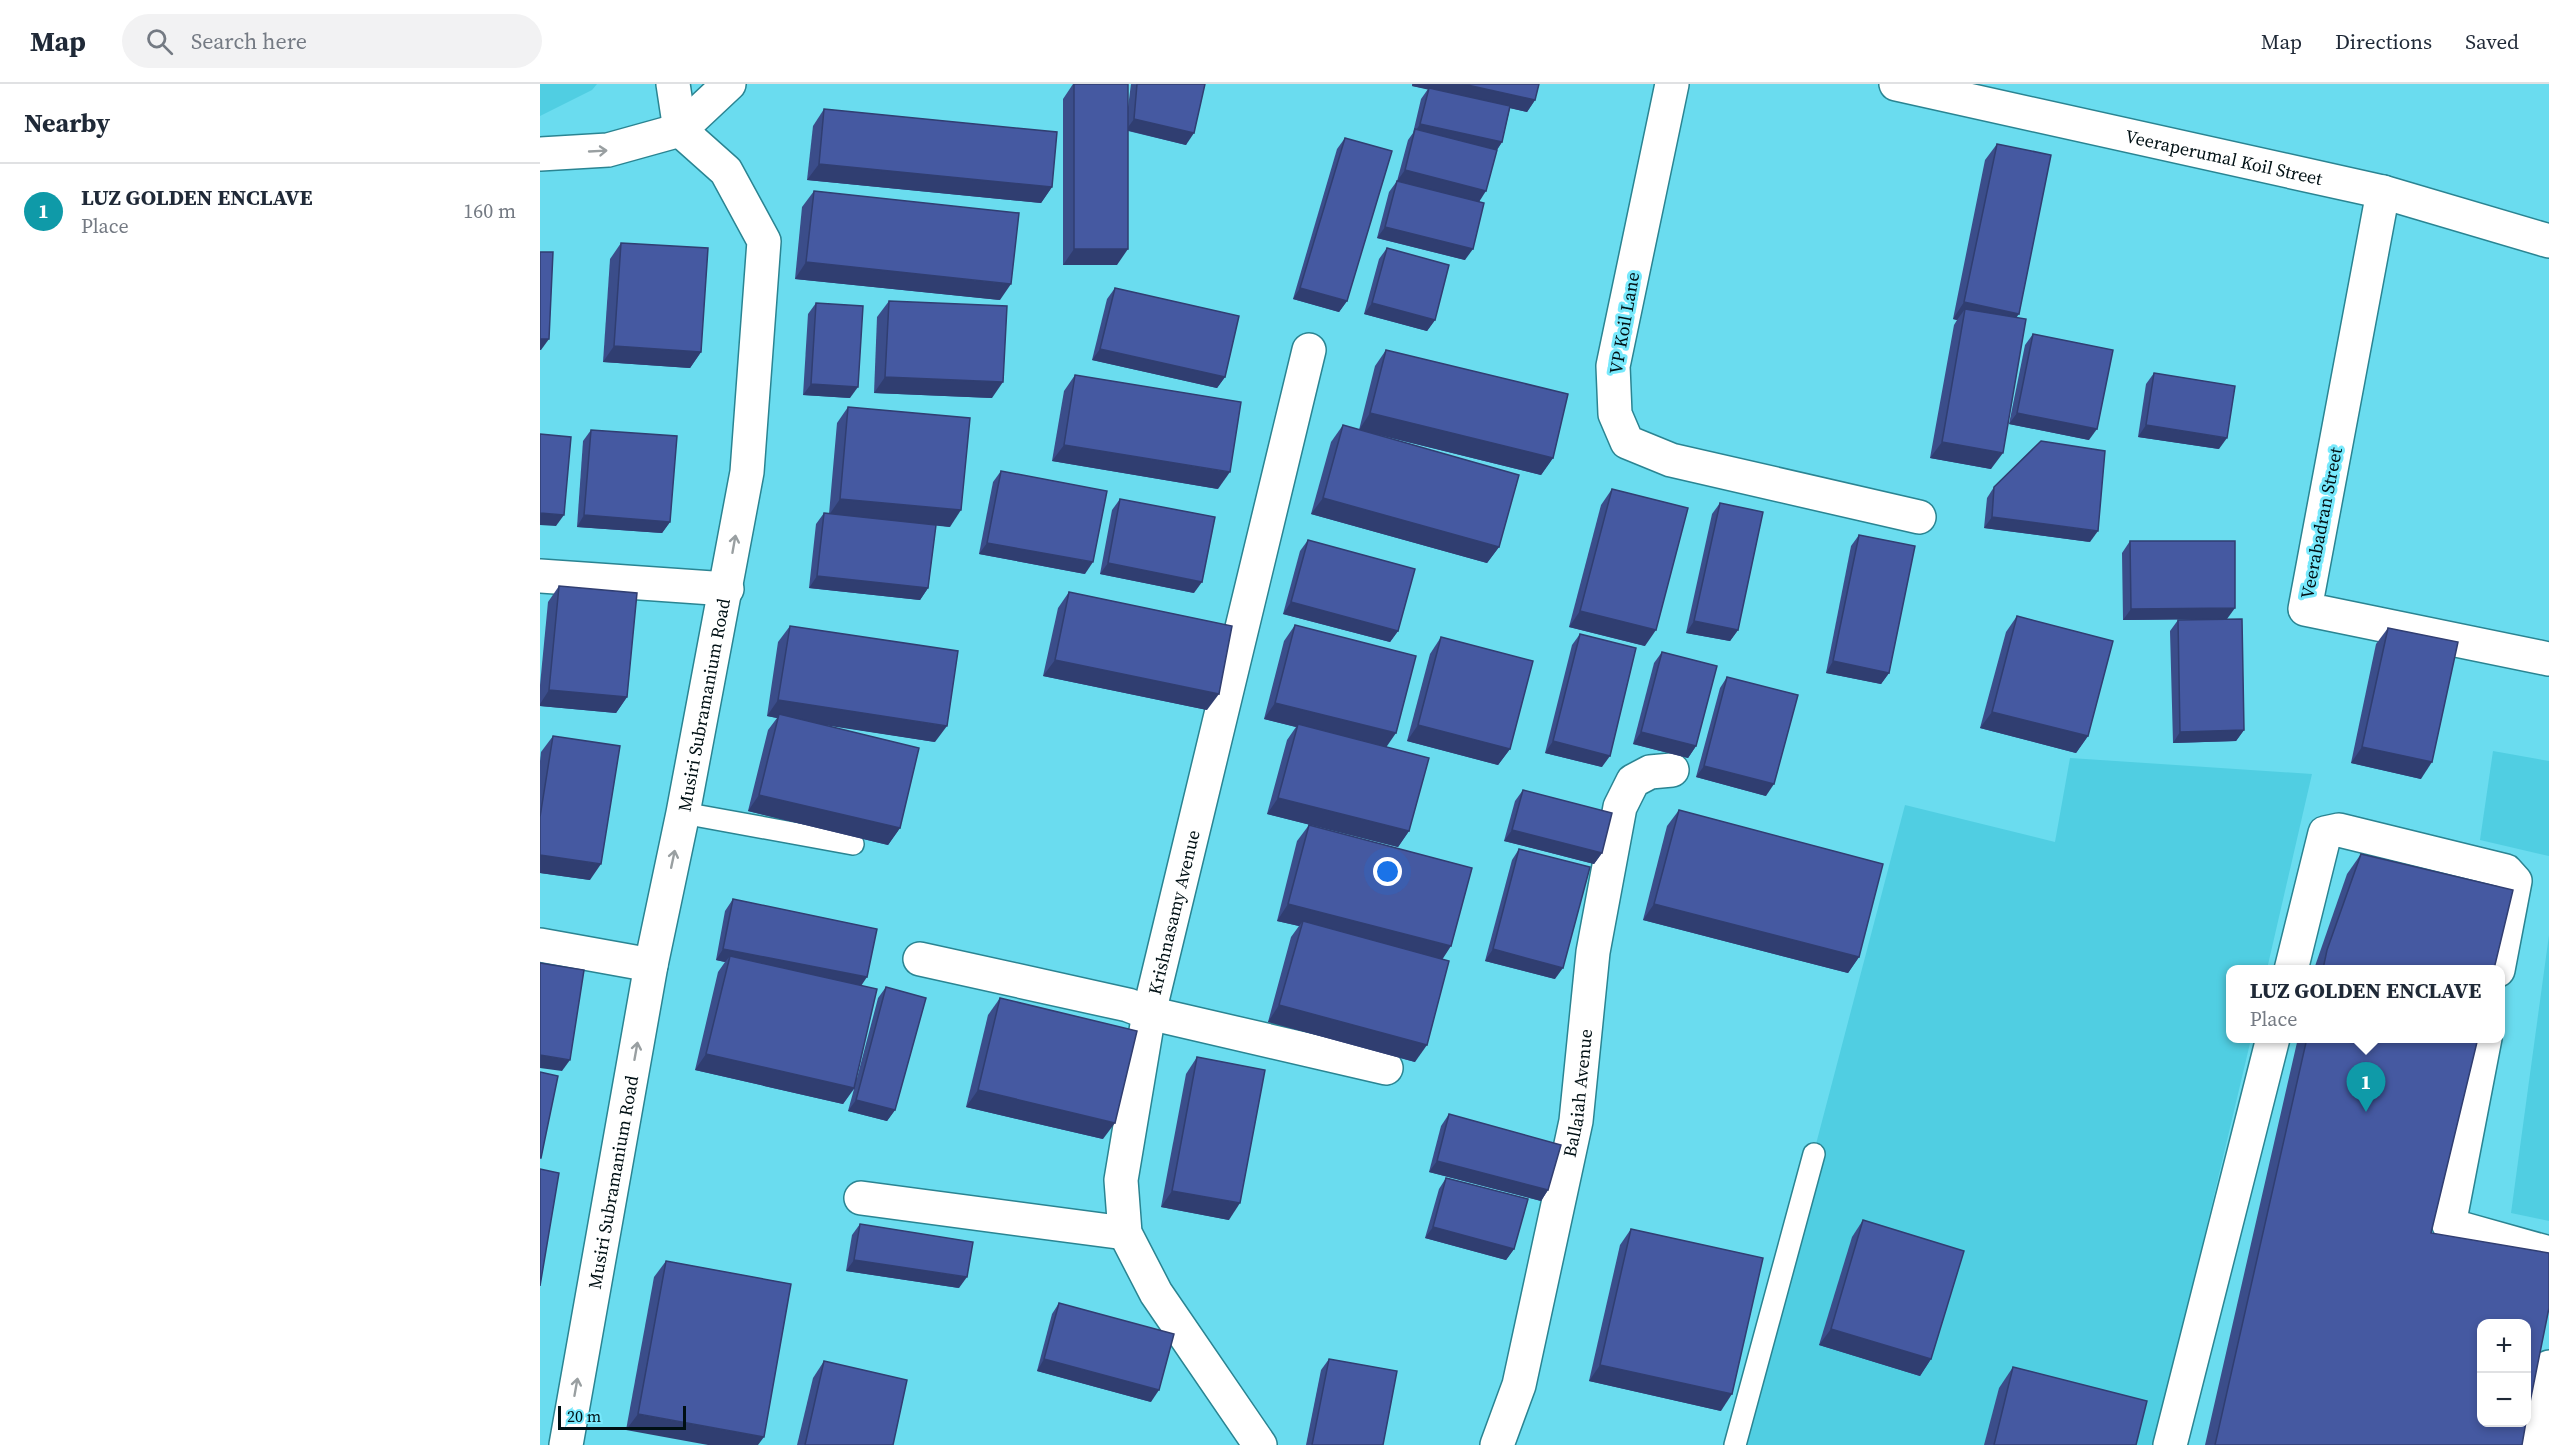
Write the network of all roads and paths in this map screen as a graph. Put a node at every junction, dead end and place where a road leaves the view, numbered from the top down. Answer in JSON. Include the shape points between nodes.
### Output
{"nodes":[{"id":1,"x":673,"y":84,"type":"edge"},
{"id":2,"x":729,"y":84,"type":"edge"},
{"id":3,"x":1672,"y":84,"type":"edge"},
{"id":4,"x":1896,"y":84,"type":"edge"},
{"id":5,"x":680,"y":130,"type":"junction"},
{"id":6,"x":540,"y":154,"type":"edge"},
{"id":7,"x":2383,"y":192,"type":"junction"},
{"id":8,"x":2549,"y":241,"type":"edge"},
{"id":9,"x":1309,"y":350,"type":"dead end"},
{"id":10,"x":1919,"y":517,"type":"dead end"},
{"id":11,"x":540,"y":576,"type":"edge"},
{"id":12,"x":727,"y":589,"type":"junction"},
{"id":13,"x":2549,"y":659,"type":"edge"},
{"id":14,"x":1672,"y":770,"type":"dead end"},
{"id":15,"x":683,"y":813,"type":"junction"},
{"id":16,"x":853,"y":844,"type":"edge"},
{"id":17,"x":540,"y":945,"type":"edge"},
{"id":18,"x":920,"y":959,"type":"dead end"},
{"id":19,"x":651,"y":965,"type":"junction"},
{"id":20,"x":2292,"y":965,"type":"edge"},
{"id":21,"x":2499,"y":965,"type":"edge"},
{"id":22,"x":1149,"y":1012,"type":"junction"},
{"id":23,"x":2272,"y":1043,"type":"edge"},
{"id":24,"x":2484,"y":1043,"type":"edge"},
{"id":25,"x":1386,"y":1068,"type":"dead end"},
{"id":26,"x":1814,"y":1154,"type":"dead end"},
{"id":27,"x":861,"y":1198,"type":"dead end"},
{"id":28,"x":1125,"y":1233,"type":"junction"},
{"id":29,"x":2549,"y":1253,"type":"edge"},
{"id":30,"x":2549,"y":1367,"type":"edge"},
{"id":31,"x":566,"y":1445,"type":"edge"},
{"id":32,"x":1260,"y":1445,"type":"edge"},
{"id":33,"x":1497,"y":1445,"type":"edge"},
{"id":34,"x":1735,"y":1445,"type":"edge"},
{"id":35,"x":2170,"y":1445,"type":"edge"},
{"id":36,"x":2535,"y":1445,"type":"edge"}],
"edges":[{"from":1,"to":5,"type":"street"},
{"from":2,"to":5,"type":"street"},
{"from":3,"to":10,"type":"street","name":"VP Koil Lane","via":[[1614,366],[1615,414],[1627,442],[1671,460]]},
{"from":4,"to":7,"type":"street","name":"Veeraperumal Koil Street"},
{"from":6,"to":5,"type":"street","one_way":true,"via":[[608,150]]},
{"from":12,"to":5,"type":"street","name":"Musiri Subramanium Road","one_way":true,"via":[[747,472],[764,242],[726,171]]},
{"from":7,"to":8,"type":"street","name":"Veeraperumal Koil Street"},
{"from":7,"to":13,"type":"street","name":"Veerabadran Street","via":[[2305,609]]},
{"from":9,"to":22,"type":"street","name":"Krishnasamy Avenue"},
{"from":11,"to":12,"type":"street"},
{"from":12,"to":15,"type":"street","name":"Musiri Subramanium Road"},
{"from":14,"to":33,"type":"street","name":"Ballaiah Avenue","via":[[1650,772],[1633,782],[1620,807],[1593,952],[1576,1121],[1519,1385]]},
{"from":15,"to":16,"type":"lane"},
{"from":19,"to":15,"type":"street","name":"Musiri Subramanium Road","one_way":true},
{"from":17,"to":19,"type":"street"},
{"from":18,"to":22,"type":"street"},
{"from":31,"to":19,"type":"street","name":"Musiri Subramanium Road","one_way":true},
{"from":20,"to":21,"type":"street","via":[[2325,833],[2339,830],[2506,871],[2516,881]]},
{"from":22,"to":25,"type":"street"},
{"from":22,"to":28,"type":"street","name":"Krishnasamy Avenue","via":[[1121,1180]]},
{"from":23,"to":35,"type":"street"},
{"from":24,"to":29,"type":"street","via":[[2449,1225]]},
{"from":26,"to":34,"type":"lane"},
{"from":27,"to":28,"type":"street"},
{"from":28,"to":32,"type":"street","name":"Krishnasamy Avenue","via":[[1156,1293]]},
{"from":30,"to":36,"type":"street"}]}
